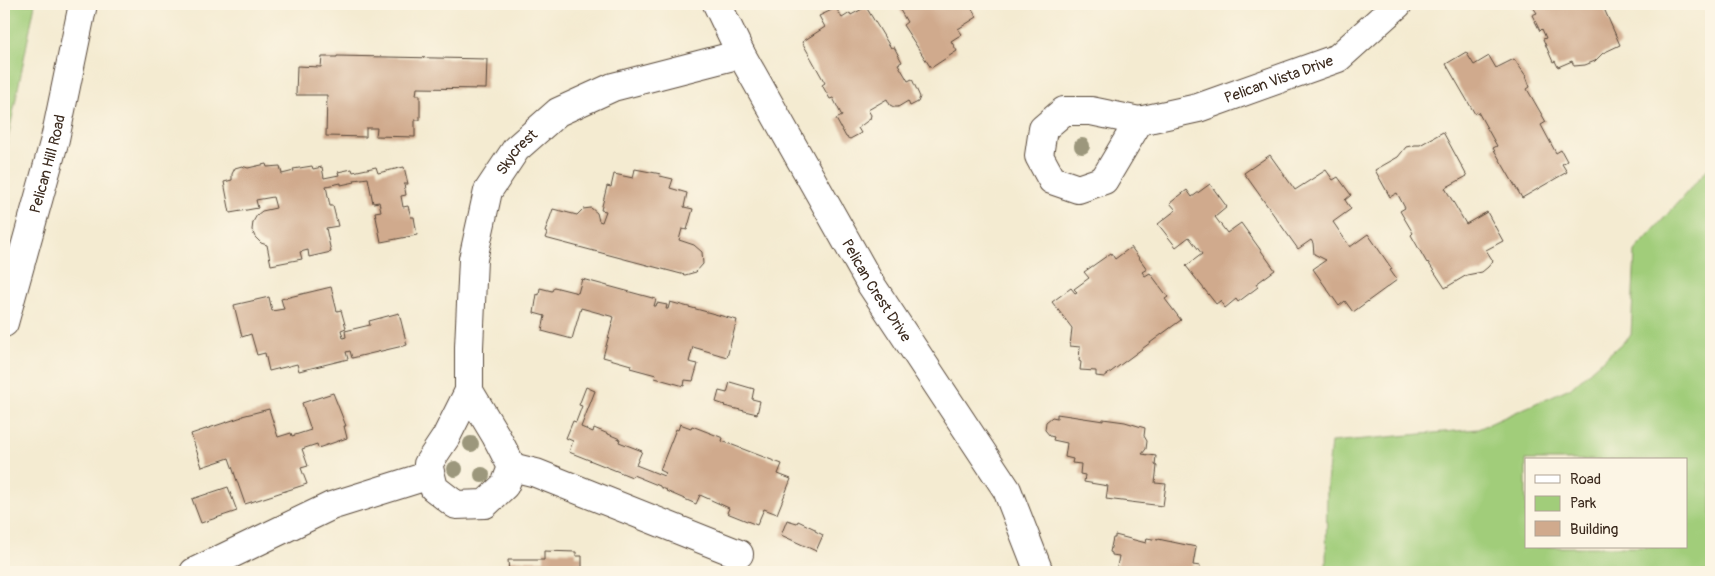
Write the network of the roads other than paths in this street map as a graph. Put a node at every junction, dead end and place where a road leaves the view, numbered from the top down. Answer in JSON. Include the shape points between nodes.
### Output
{"nodes":[{"id":1,"x":83,"y":4,"type":"edge"},
{"id":2,"x":718,"y":4,"type":"edge"},
{"id":3,"x":1398,"y":4,"type":"edge"},
{"id":4,"x":741,"y":54,"type":"junction"},
{"id":5,"x":1139,"y":121,"type":"dead end"},
{"id":6,"x":4,"y":323,"type":"edge"},
{"id":7,"x":470,"y":391,"type":"junction"},
{"id":8,"x":512,"y":467,"type":"junction"},
{"id":9,"x":430,"y":475,"type":"junction"},
{"id":10,"x":739,"y":554,"type":"dead end"},
{"id":11,"x":194,"y":572,"type":"edge"},
{"id":12,"x":1039,"y":572,"type":"edge"}],
"edges":[{"from":1,"to":6,"type":"street","name":"Pelican Hill Road","via":[[55,139]]},
{"from":2,"to":4,"type":"street","name":"Pelican Crest Drive"},
{"from":3,"to":5,"type":"street","name":"Pelican Vista Drive","via":[[1338,58],[1198,108]]},
{"from":4,"to":7,"type":"street","name":"Skycrest","via":[[613,87],[558,112],[516,149],[488,191],[473,259]]},
{"from":4,"to":12,"type":"street","name":"Pelican Crest Drive","via":[[870,283],[1007,490]]},
{"from":7,"to":8,"type":"street","name":"Skycrest"},
{"from":7,"to":9,"type":"street","name":"Skycrest","via":[[428,464]]},
{"from":8,"to":9,"type":"street","via":[[505,485],[485,504],[456,505],[434,488]]},
{"from":8,"to":10,"type":"street","via":[[536,473]]},
{"from":9,"to":11,"type":"street","via":[[331,506]]}]}
